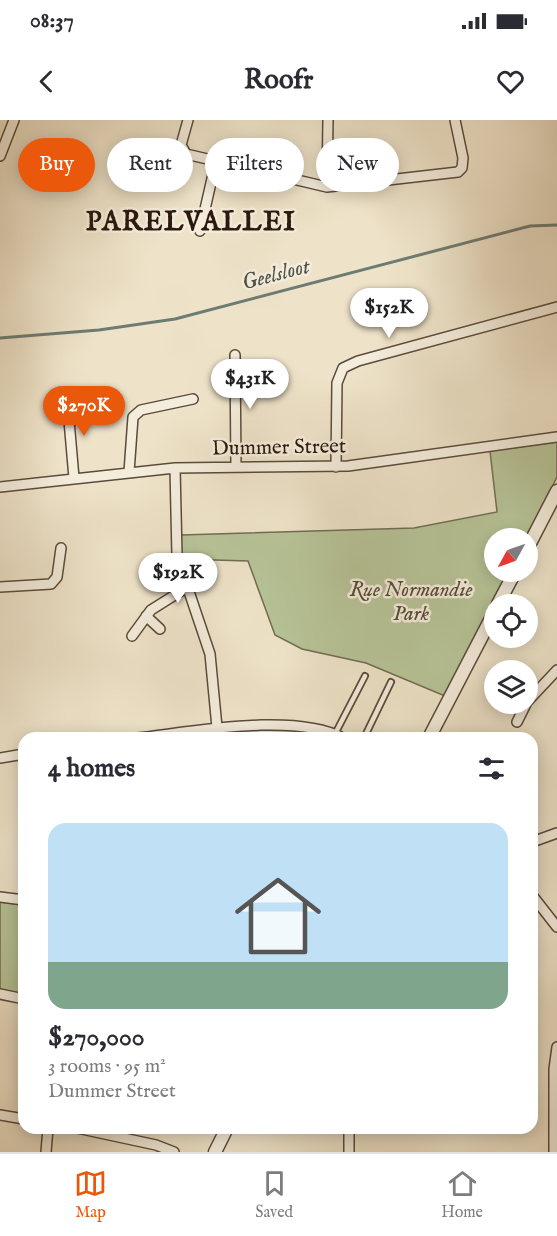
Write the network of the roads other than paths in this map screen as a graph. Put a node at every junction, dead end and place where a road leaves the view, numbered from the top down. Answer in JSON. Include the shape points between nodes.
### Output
{"nodes":[{"id":1,"x":14,"y":120,"type":"edge"},
{"id":2,"x":188,"y":120,"type":"edge"},
{"id":3,"x":328,"y":120,"type":"edge"},
{"id":4,"x":455,"y":120,"type":"edge"},
{"id":5,"x":328,"y":138,"type":"edge"},
{"id":6,"x":0,"y":156,"type":"edge"},
{"id":7,"x":205,"y":158,"type":"edge"},
{"id":8,"x":399,"y":179,"type":"edge"},
{"id":9,"x":209,"y":192,"type":"edge"},
{"id":10,"x":200,"y":231,"type":"dead end"},
{"id":11,"x":557,"y":307,"type":"edge"},
{"id":12,"x":235,"y":355,"type":"dead end"},
{"id":13,"x":92,"y":396,"type":"dead end"},
{"id":14,"x":193,"y":399,"type":"dead end"},
{"id":15,"x":557,"y":437,"type":"edge"},
{"id":16,"x":236,"y":467,"type":"junction"},
{"id":17,"x":336,"y":467,"type":"junction"},
{"id":18,"x":175,"y":468,"type":"junction"},
{"id":19,"x":129,"y":472,"type":"junction"},
{"id":20,"x":74,"y":478,"type":"junction"},
{"id":21,"x":0,"y":487,"type":"edge"},
{"id":22,"x":557,"y":491,"type":"edge"},
{"id":23,"x":538,"y":528,"type":"edge"},
{"id":24,"x":61,"y":548,"type":"dead end"},
{"id":25,"x":0,"y":587,"type":"edge"},
{"id":26,"x":186,"y":588,"type":"junction"},
{"id":27,"x":146,"y":616,"type":"junction"},
{"id":28,"x":160,"y":629,"type":"dead end"},
{"id":29,"x":484,"y":632,"type":"edge"},
{"id":30,"x":132,"y":636,"type":"dead end"},
{"id":31,"x":557,"y":670,"type":"edge"},
{"id":32,"x":365,"y":676,"type":"dead end"},
{"id":33,"x":391,"y":682,"type":"dead end"},
{"id":34,"x":538,"y":690,"type":"edge"},
{"id":35,"x":521,"y":714,"type":"edge"},
{"id":36,"x":517,"y":722,"type":"dead end"},
{"id":37,"x":218,"y":732,"type":"edge"},
{"id":38,"x":235,"y":732,"type":"edge"},
{"id":39,"x":326,"y":732,"type":"edge"},
{"id":40,"x":341,"y":732,"type":"edge"},
{"id":41,"x":367,"y":732,"type":"edge"},
{"id":42,"x":432,"y":732,"type":"edge"},
{"id":43,"x":18,"y":755,"type":"edge"},
{"id":44,"x":0,"y":758,"type":"edge"},
{"id":45,"x":557,"y":833,"type":"edge"},
{"id":46,"x":538,"y":840,"type":"edge"},
{"id":47,"x":0,"y":897,"type":"edge"},
{"id":48,"x":18,"y":899,"type":"edge"},
{"id":49,"x":538,"y":903,"type":"edge"},
{"id":50,"x":557,"y":927,"type":"edge"},
{"id":51,"x":0,"y":994,"type":"edge"},
{"id":52,"x":18,"y":998,"type":"edge"},
{"id":53,"x":557,"y":1047,"type":"edge"},
{"id":54,"x":0,"y":1115,"type":"edge"},
{"id":55,"x":18,"y":1118,"type":"edge"},
{"id":56,"x":48,"y":1134,"type":"edge"},
{"id":57,"x":105,"y":1134,"type":"edge"},
{"id":58,"x":224,"y":1134,"type":"edge"},
{"id":59,"x":349,"y":1134,"type":"edge"},
{"id":60,"x":46,"y":1152,"type":"edge"},
{"id":61,"x":174,"y":1152,"type":"edge"},
{"id":62,"x":215,"y":1152,"type":"edge"},
{"id":63,"x":349,"y":1152,"type":"edge"},
{"id":64,"x":554,"y":1152,"type":"edge"}],
"edges":[{"from":1,"to":6,"type":"street"},
{"from":2,"to":7,"type":"street","via":[[181,148],[186,154]]},
{"from":3,"to":5,"type":"street"},
{"from":4,"to":8,"type":"street","via":[[462,168],[458,172]]},
{"from":9,"to":10,"type":"street"},
{"from":11,"to":17,"type":"street","via":[[346,366],[338,374],[337,383]]},
{"from":12,"to":16,"type":"street"},
{"from":13,"to":20,"type":"street","via":[[72,402],[68,409]]},
{"from":14,"to":19,"type":"street","via":[[141,410],[133,417]]},
{"from":15,"to":17,"type":"street","name":"Dummer Street"},
{"from":16,"to":17,"type":"street","name":"Dummer Street"},
{"from":16,"to":18,"type":"street","name":"Dummer Street"},
{"from":18,"to":19,"type":"street","name":"Dummer Street"},
{"from":18,"to":26,"type":"street","via":[[177,556]]},
{"from":19,"to":20,"type":"street","name":"Dummer Street"},
{"from":20,"to":21,"type":"street","name":"Dummer Street"},
{"from":22,"to":23,"type":"street"},
{"from":24,"to":25,"type":"street","via":[[57,577],[51,584]]},
{"from":26,"to":27,"type":"street"},
{"from":26,"to":37,"type":"street","via":[[210,654]]},
{"from":27,"to":28,"type":"street"},
{"from":27,"to":30,"type":"street"},
{"from":29,"to":42,"type":"street"},
{"from":31,"to":34,"type":"street"},
{"from":32,"to":40,"type":"lane"},
{"from":33,"to":41,"type":"lane"},
{"from":35,"to":36,"type":"street"},
{"from":38,"to":39,"type":"street","via":[[277,727]]},
{"from":43,"to":44,"type":"street"},
{"from":45,"to":46,"type":"street"},
{"from":47,"to":48,"type":"street"},
{"from":49,"to":50,"type":"street"},
{"from":51,"to":52,"type":"street"},
{"from":53,"to":64,"type":"street"},
{"from":54,"to":55,"type":"street"},
{"from":56,"to":60,"type":"street"},
{"from":57,"to":61,"type":"street"},
{"from":58,"to":62,"type":"street"},
{"from":59,"to":63,"type":"street"}]}
